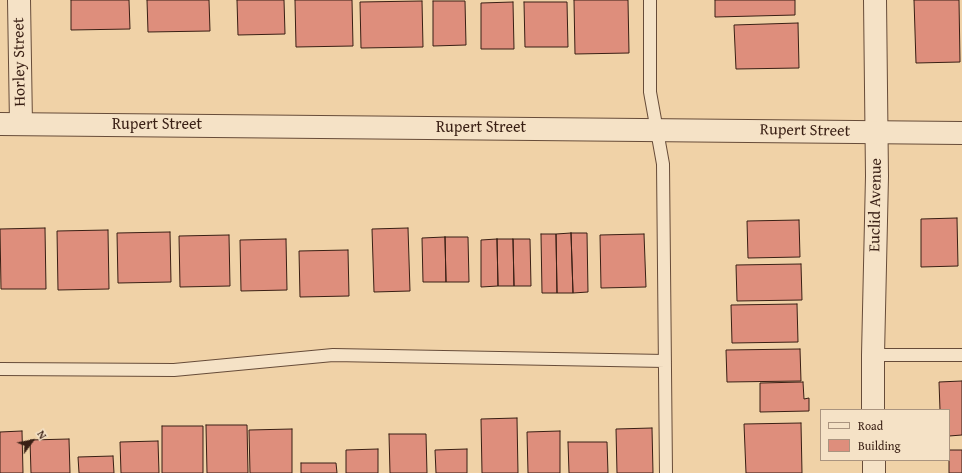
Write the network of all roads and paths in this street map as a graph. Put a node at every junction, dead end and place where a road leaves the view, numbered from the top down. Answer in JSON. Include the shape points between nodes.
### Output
{"nodes":[{"id":1,"x":19,"y":0,"type":"edge"},
{"id":2,"x":650,"y":0,"type":"edge"},
{"id":3,"x":875,"y":0,"type":"edge"},
{"id":4,"x":10,"y":124,"type":"edge"},
{"id":5,"x":657,"y":129,"type":"junction"},
{"id":6,"x":876,"y":132,"type":"junction"},
{"id":7,"x":962,"y":133,"type":"edge"},
{"id":8,"x":873,"y":355,"type":"junction"},
{"id":9,"x":962,"y":355,"type":"edge"},
{"id":10,"x":665,"y":361,"type":"junction"},
{"id":11,"x":0,"y":369,"type":"edge"},
{"id":12,"x":873,"y":409,"type":"edge"},
{"id":13,"x":874,"y":461,"type":"edge"},
{"id":14,"x":666,"y":473,"type":"edge"},
{"id":15,"x":874,"y":473,"type":"edge"}],
"edges":[{"from":1,"to":4,"type":"street","name":"Horley Street"},
{"from":2,"to":5,"type":"lane","via":[[650,92]]},
{"from":3,"to":6,"type":"street","name":"Euclid Avenue"},
{"from":4,"to":5,"type":"street","name":"Rupert Street"},
{"from":5,"to":6,"type":"street","name":"Rupert Street"},
{"from":5,"to":10,"type":"lane","via":[[663,164]]},
{"from":6,"to":7,"type":"street","name":"Rupert Street"},
{"from":6,"to":8,"type":"street","name":"Euclid Avenue"},
{"from":8,"to":9,"type":"lane"},
{"from":8,"to":12,"type":"street","name":"Euclid Avenue"},
{"from":10,"to":11,"type":"lane","via":[[333,355],[174,370]]},
{"from":10,"to":14,"type":"lane"},
{"from":13,"to":15,"type":"street"}]}
